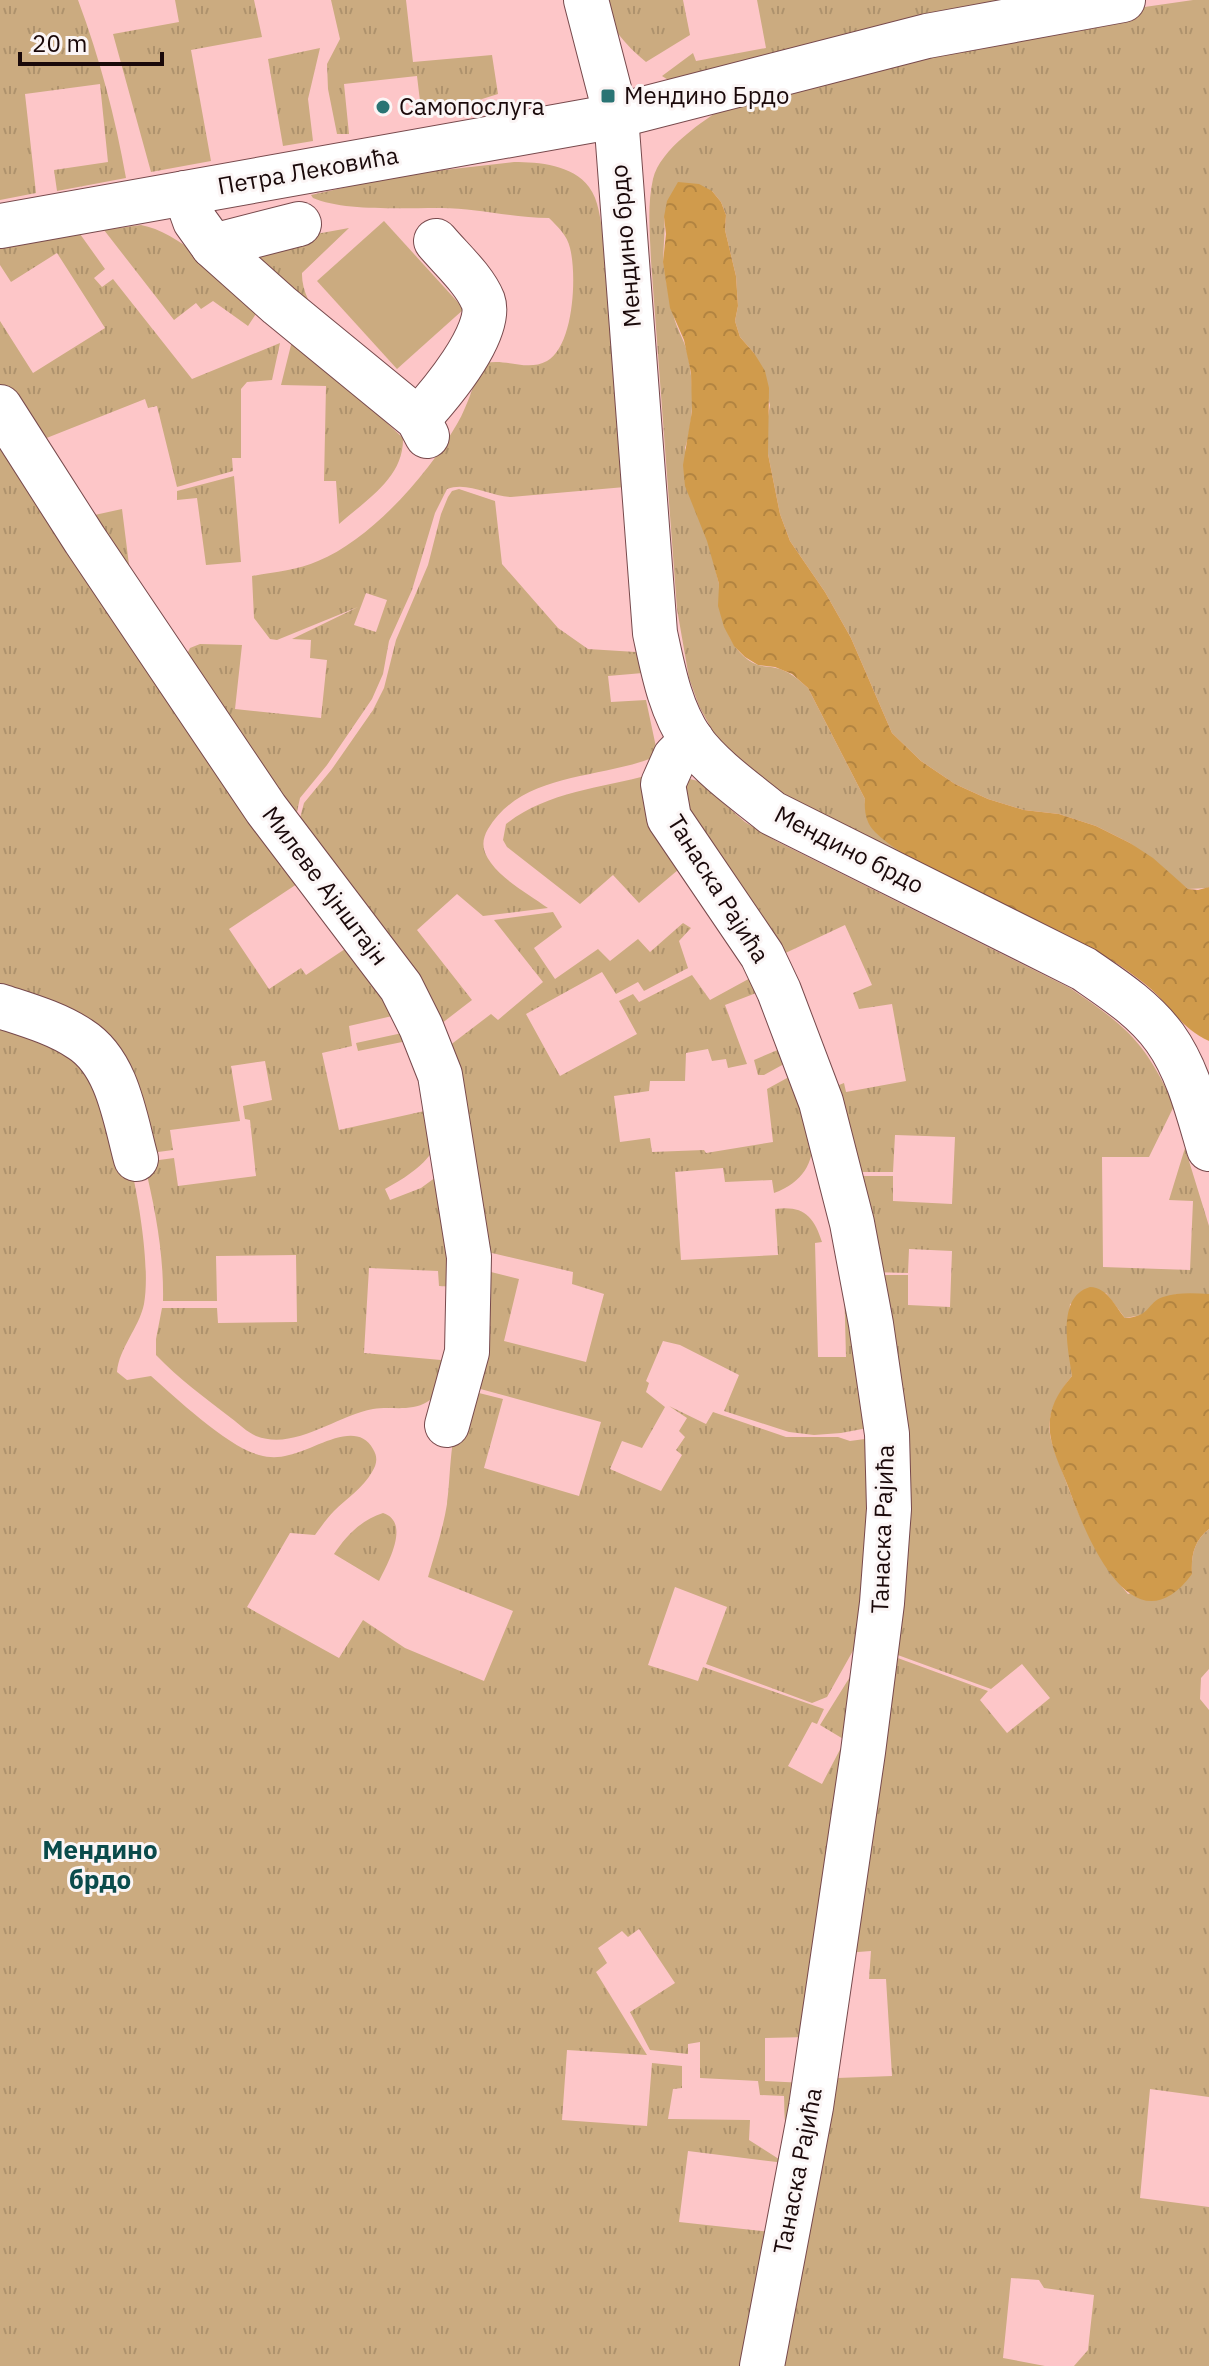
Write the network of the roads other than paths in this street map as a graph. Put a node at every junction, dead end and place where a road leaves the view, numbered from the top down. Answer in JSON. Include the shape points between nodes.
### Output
{"nodes":[{"id":1,"x":586,"y":0,"type":"edge"},
{"id":2,"x":1123,"y":0,"type":"edge"},
{"id":3,"x":616,"y":116,"type":"junction"},
{"id":4,"x":185,"y":193,"type":"junction"},
{"id":5,"x":299,"y":224,"type":"dead end"},
{"id":6,"x":0,"y":226,"type":"edge"},
{"id":7,"x":436,"y":241,"type":"dead end"},
{"id":8,"x":213,"y":246,"type":"junction"},
{"id":9,"x":0,"y":407,"type":"edge"},
{"id":10,"x":692,"y":740,"type":"junction"},
{"id":11,"x":0,"y":1006,"type":"edge"},
{"id":12,"x":1209,"y":1149,"type":"edge"},
{"id":13,"x":136,"y":1159,"type":"dead end"},
{"id":14,"x":447,"y":1425,"type":"dead end"},
{"id":15,"x":762,"y":2366,"type":"edge"}],
"edges":[{"from":1,"to":3,"type":"street","name":"Мендино брдо"},
{"from":2,"to":3,"type":"street","name":"Петра Лековића","via":[[927,36]]},
{"from":3,"to":4,"type":"street","name":"Петра Лековића"},
{"from":3,"to":10,"type":"street","name":"Мендино брдо","via":[[655,633],[668,691]]},
{"from":4,"to":6,"type":"street","name":"Петра Лековића"},
{"from":4,"to":8,"type":"street","via":[[195,221]]},
{"from":5,"to":8,"type":"street"},
{"from":7,"to":8,"type":"street","via":[[477,291],[484,320],[422,428]]},
{"from":9,"to":14,"type":"street","name":"Милеве Ајнштајн","via":[[266,809],[401,987],[421,1027],[440,1075],[469,1257],[467,1352]]},
{"from":10,"to":12,"type":"street","name":"Мендино брдо","via":[[772,813],[1084,969],[1128,1000],[1165,1038],[1190,1088]]},
{"from":10,"to":15,"type":"street","name":"Танаска Рајића","via":[[675,757],[663,784],[669,818],[762,955],[821,1102],[852,1223],[887,1434],[884,1588],[863,1752],[811,2107]]},
{"from":11,"to":13,"type":"street","via":[[66,1031],[98,1055],[114,1083]]}]}
